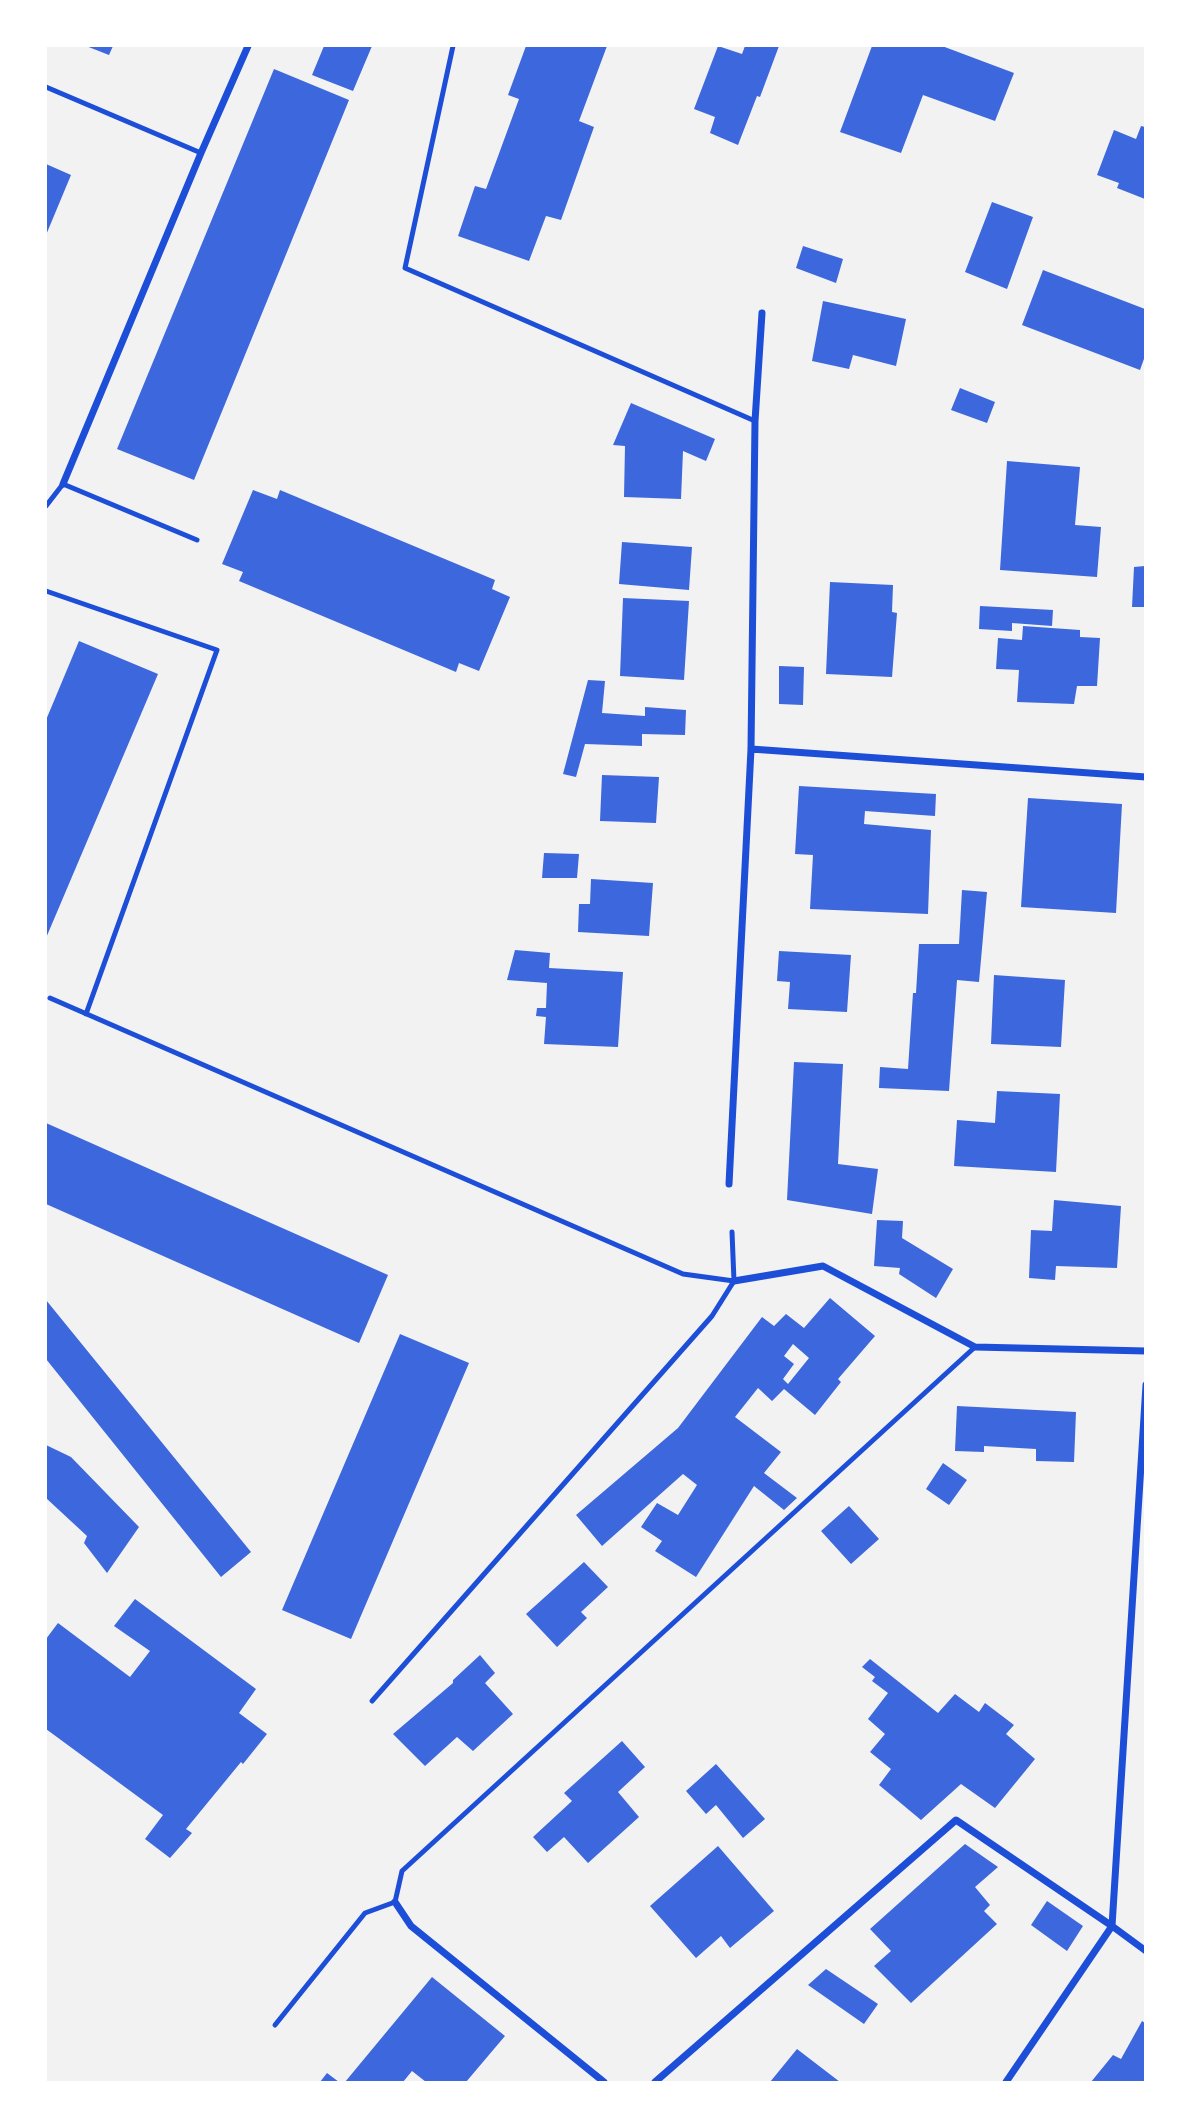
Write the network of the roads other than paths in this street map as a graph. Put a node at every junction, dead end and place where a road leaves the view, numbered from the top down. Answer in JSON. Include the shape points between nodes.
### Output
{"nodes":[{"id":1,"x":248,"y":46,"type":"edge"},
{"id":2,"x":453,"y":46,"type":"edge"},
{"id":3,"x":46,"y":87,"type":"edge"},
{"id":4,"x":201,"y":153,"type":"junction"},
{"id":5,"x":762,"y":313,"type":"dead end"},
{"id":6,"x":755,"y":421,"type":"junction"},
{"id":7,"x":63,"y":484,"type":"junction"},
{"id":8,"x":46,"y":506,"type":"edge"},
{"id":9,"x":197,"y":540,"type":"dead end"},
{"id":10,"x":46,"y":591,"type":"edge"},
{"id":11,"x":751,"y":749,"type":"junction"},
{"id":12,"x":1146,"y":777,"type":"edge"},
{"id":13,"x":50,"y":998,"type":"dead end"},
{"id":14,"x":86,"y":1014,"type":"junction"},
{"id":15,"x":729,"y":1184,"type":"dead end"},
{"id":16,"x":732,"y":1232,"type":"dead end"},
{"id":17,"x":734,"y":1281,"type":"junction"},
{"id":18,"x":975,"y":1347,"type":"junction"},
{"id":19,"x":1146,"y":1351,"type":"edge"},
{"id":20,"x":1146,"y":1385,"type":"edge"},
{"id":21,"x":372,"y":1701,"type":"dead end"},
{"id":22,"x":395,"y":1902,"type":"junction"},
{"id":23,"x":1112,"y":1926,"type":"junction"},
{"id":24,"x":1146,"y":1951,"type":"edge"},
{"id":25,"x":275,"y":2025,"type":"dead end"},
{"id":26,"x":604,"y":2082,"type":"edge"},
{"id":27,"x":655,"y":2082,"type":"edge"},
{"id":28,"x":1006,"y":2082,"type":"edge"}],
"edges":[{"from":1,"to":4,"type":"street"},
{"from":2,"to":6,"type":"lane","via":[[405,268]]},
{"from":3,"to":4,"type":"lane"},
{"from":4,"to":7,"type":"street"},
{"from":5,"to":6,"type":"street"},
{"from":6,"to":11,"type":"street"},
{"from":7,"to":8,"type":"lane"},
{"from":7,"to":9,"type":"lane"},
{"from":10,"to":14,"type":"lane","via":[[218,650]]},
{"from":11,"to":12,"type":"street"},
{"from":11,"to":15,"type":"street"},
{"from":13,"to":14,"type":"lane"},
{"from":14,"to":17,"type":"lane","via":[[682,1274]]},
{"from":16,"to":17,"type":"lane"},
{"from":17,"to":18,"type":"street","via":[[823,1266]]},
{"from":17,"to":21,"type":"lane","via":[[712,1317]]},
{"from":18,"to":19,"type":"street"},
{"from":18,"to":22,"type":"lane","via":[[402,1871]]},
{"from":20,"to":23,"type":"street"},
{"from":22,"to":25,"type":"lane","via":[[365,1913]]},
{"from":22,"to":26,"type":"street","via":[[411,1926]]},
{"from":23,"to":24,"type":"street"},
{"from":23,"to":27,"type":"street","via":[[956,1820]]},
{"from":23,"to":28,"type":"street"}]}
